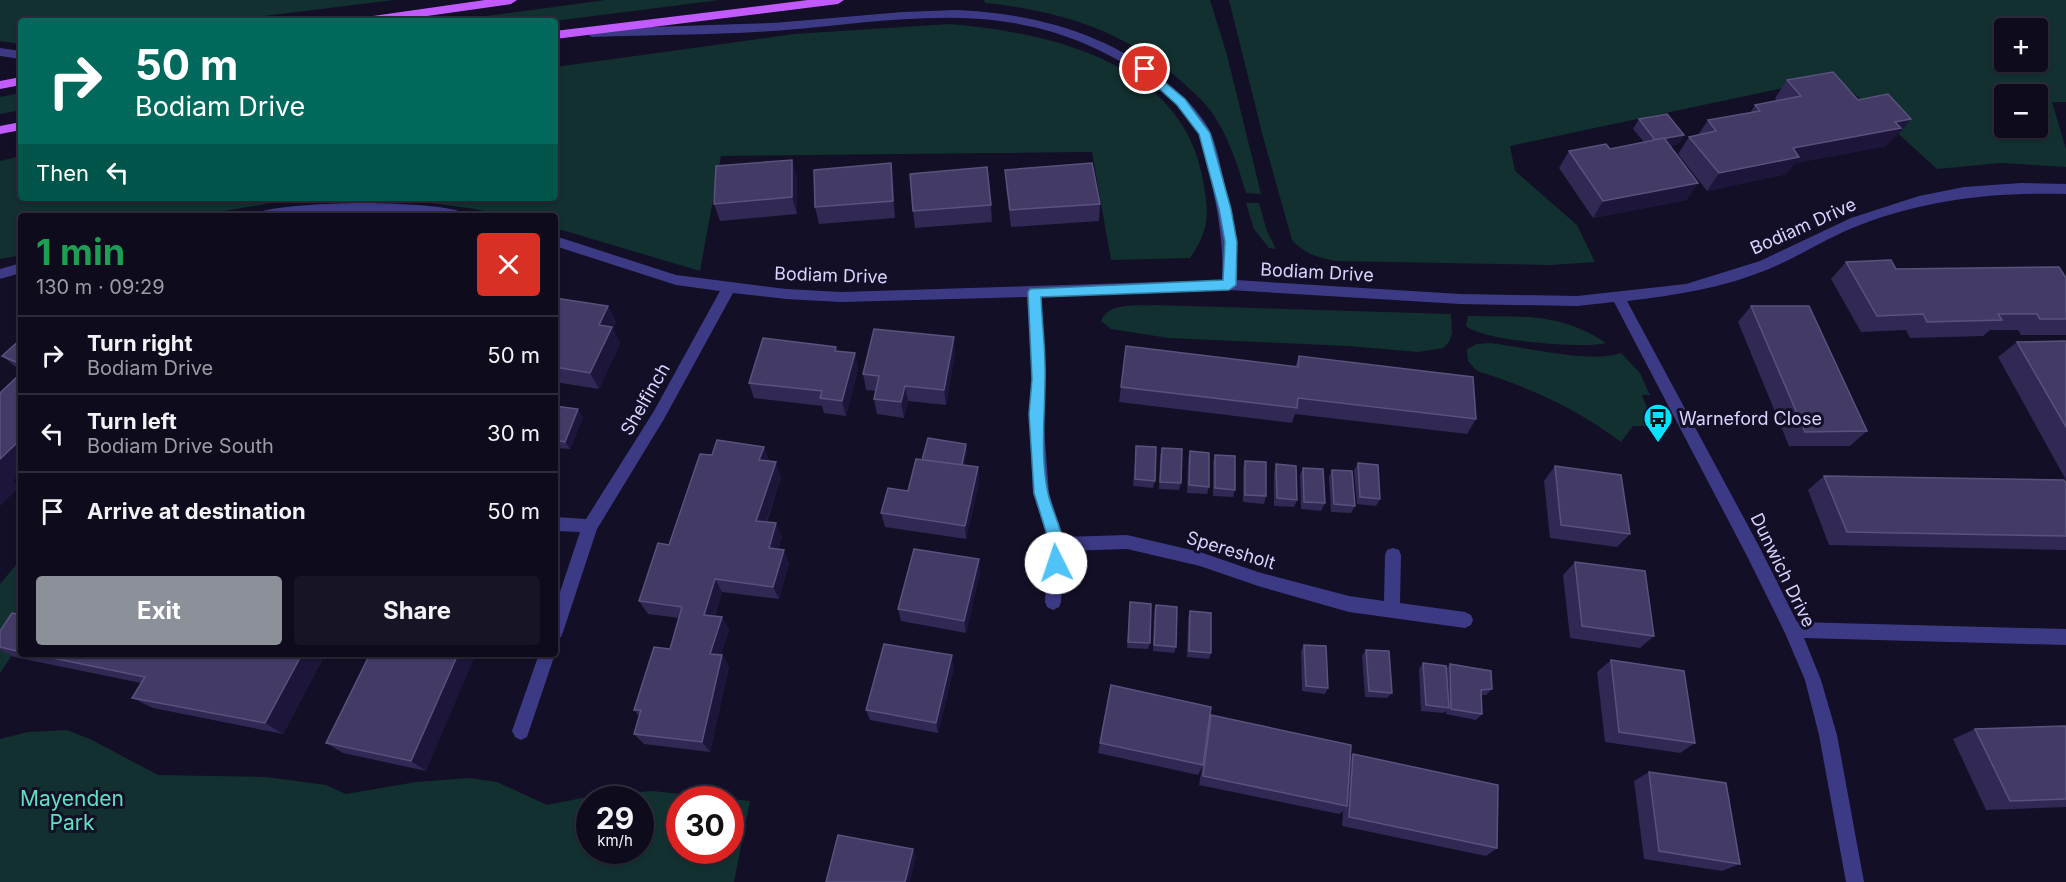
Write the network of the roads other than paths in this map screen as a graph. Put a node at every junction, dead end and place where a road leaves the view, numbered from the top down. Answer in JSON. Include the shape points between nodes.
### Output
{"nodes":[{"id":1,"x":511,"y":0,"type":"edge"},
{"id":2,"x":838,"y":0,"type":"edge"},
{"id":3,"x":387,"y":18,"type":"edge"},
{"id":4,"x":568,"y":33,"type":"junction"},
{"id":5,"x":558,"y":35,"type":"edge"},
{"id":6,"x":0,"y":52,"type":"edge"},
{"id":7,"x":18,"y":55,"type":"edge"},
{"id":8,"x":18,"y":82,"type":"edge"},
{"id":9,"x":0,"y":85,"type":"edge"},
{"id":10,"x":18,"y":127,"type":"edge"},
{"id":11,"x":0,"y":130,"type":"edge"},
{"id":12,"x":2066,"y":189,"type":"edge"},
{"id":13,"x":295,"y":213,"type":"edge"},
{"id":14,"x":444,"y":213,"type":"edge"},
{"id":15,"x":558,"y":242,"type":"edge"},
{"id":16,"x":18,"y":269,"type":"edge"},
{"id":17,"x":0,"y":274,"type":"edge"},
{"id":18,"x":1229,"y":285,"type":"junction"},
{"id":19,"x":729,"y":287,"type":"junction"},
{"id":20,"x":1034,"y":292,"type":"junction"},
{"id":21,"x":1618,"y":297,"type":"junction"},
{"id":22,"x":558,"y":524,"type":"edge"},
{"id":23,"x":590,"y":526,"type":"junction"},
{"id":24,"x":1057,"y":544,"type":"junction"},
{"id":25,"x":1393,"y":555,"type":"dead end"},
{"id":26,"x":1053,"y":602,"type":"dead end"},
{"id":27,"x":1392,"y":609,"type":"junction"},
{"id":28,"x":1465,"y":620,"type":"dead end"},
{"id":29,"x":558,"y":623,"type":"edge"},
{"id":30,"x":1792,"y":630,"type":"junction"},
{"id":31,"x":2066,"y":637,"type":"edge"},
{"id":32,"x":547,"y":657,"type":"edge"},
{"id":33,"x":522,"y":731,"type":"dead end"},
{"id":34,"x":1855,"y":882,"type":"edge"}],
"edges":[{"from":1,"to":3,"type":"main road"},
{"from":2,"to":4,"type":"main road"},
{"from":4,"to":5,"type":"main road"},
{"from":4,"to":18,"type":"street","via":[[773,27],[960,15],[1031,21],[1080,36],[1145,69],[1199,124],[1225,209],[1231,242]]},
{"from":6,"to":7,"type":"street"},
{"from":8,"to":9,"type":"main road"},
{"from":10,"to":11,"type":"main road"},
{"from":12,"to":21,"type":"street","name":"Bodiam Drive","via":[[1964,192],[1919,201],[1856,221],[1765,265],[1730,277],[1686,289]]},
{"from":13,"to":14,"type":"street","via":[[342,209]]},
{"from":15,"to":19,"type":"street","name":"Bodiam Drive","via":[[676,280]]},
{"from":16,"to":17,"type":"street"},
{"from":18,"to":20,"type":"street","name":"Bodiam Drive"},
{"from":18,"to":21,"type":"street","name":"Bodiam Drive","via":[[1460,299],[1576,301]]},
{"from":19,"to":20,"type":"street","name":"Bodiam Drive","via":[[841,297]]},
{"from":19,"to":23,"type":"street","name":"Shelfinch","via":[[648,434]]},
{"from":20,"to":24,"type":"street","via":[[1041,493]]},
{"from":21,"to":30,"type":"street","name":"Dunwich Drive"},
{"from":22,"to":23,"type":"street"},
{"from":23,"to":29,"type":"street","name":"Shelfinch"},
{"from":24,"to":26,"type":"street"},
{"from":24,"to":27,"type":"street","name":"Speresholt","via":[[1127,542],[1200,559],[1349,604]]},
{"from":25,"to":27,"type":"street"},
{"from":27,"to":28,"type":"street","name":"Speresholt"},
{"from":30,"to":31,"type":"street"},
{"from":30,"to":34,"type":"street","name":"Dunwich Drive","via":[[1813,680],[1828,735]]},
{"from":32,"to":33,"type":"street"}]}
